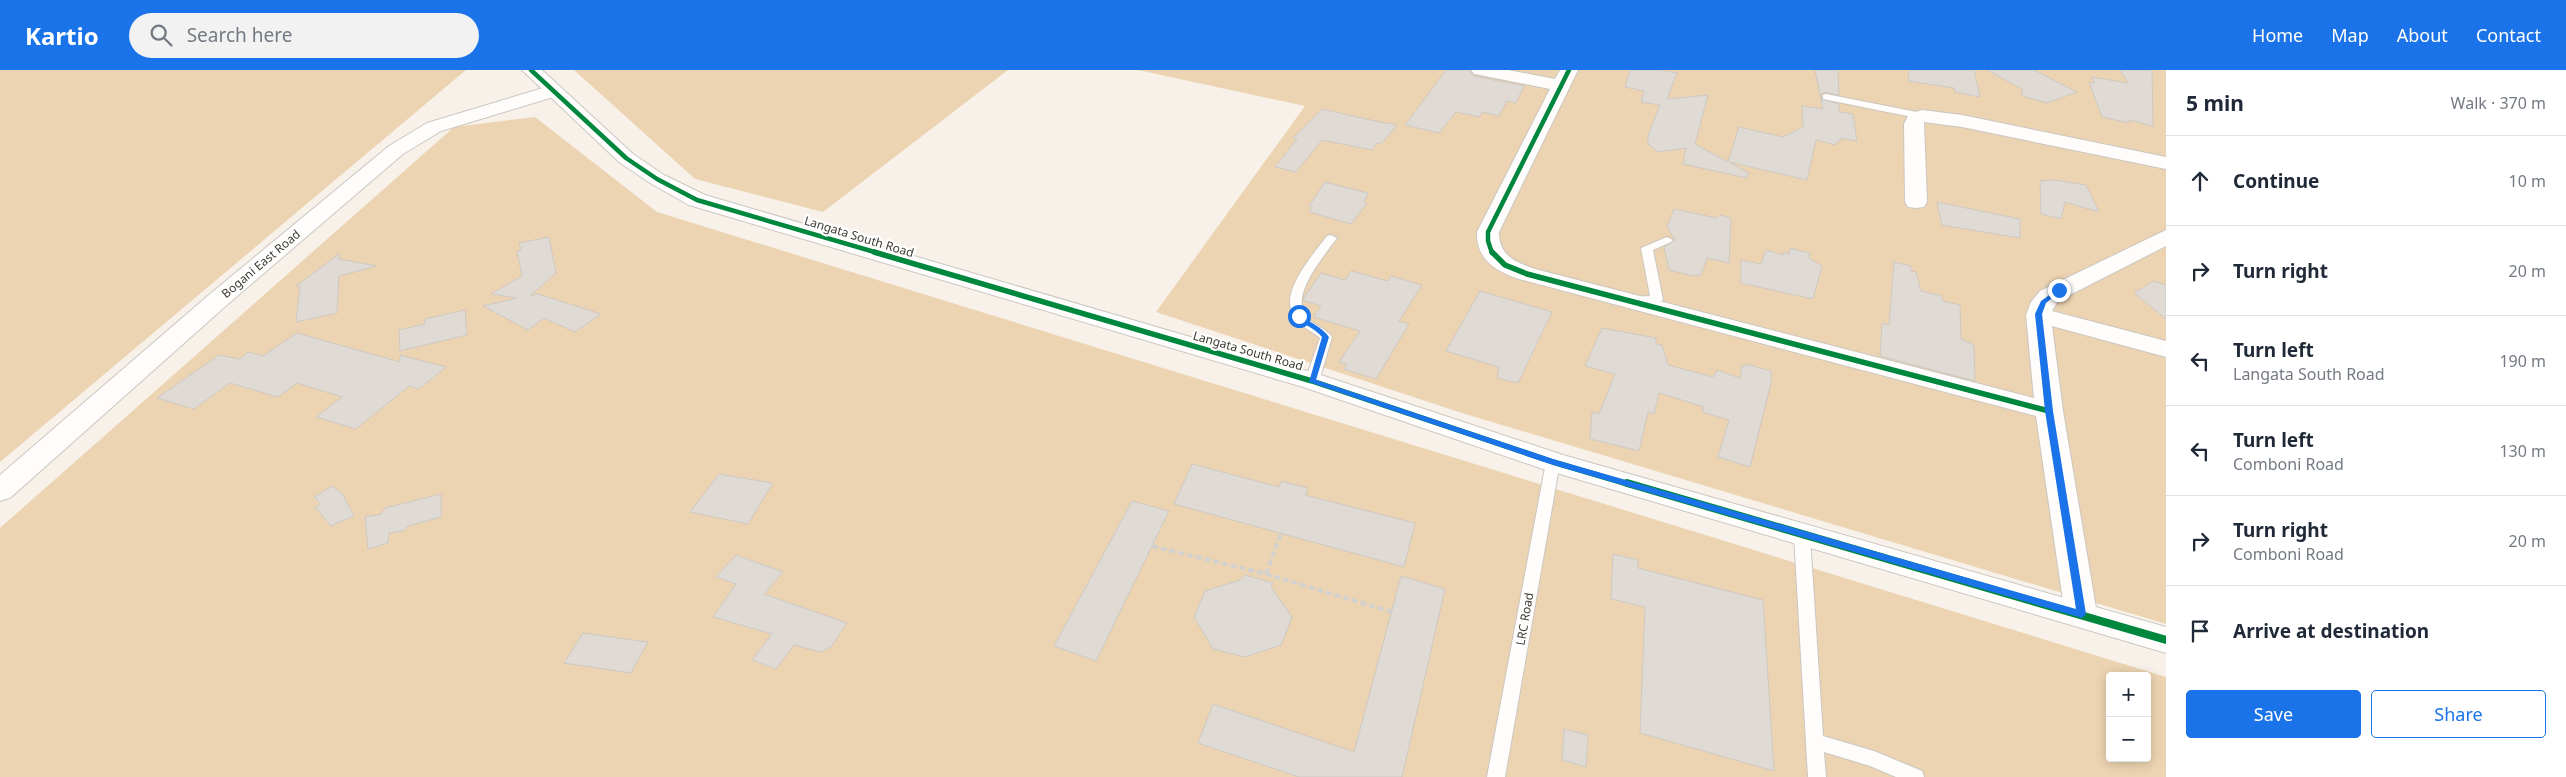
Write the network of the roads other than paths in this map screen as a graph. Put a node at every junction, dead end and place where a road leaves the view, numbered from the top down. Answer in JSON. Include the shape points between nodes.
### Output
{"nodes":[{"id":1,"x":531,"y":70,"type":"edge"},
{"id":2,"x":1480,"y":70,"type":"edge"},
{"id":3,"x":1565,"y":78,"type":"edge"},
{"id":4,"x":553,"y":92,"type":"junction"},
{"id":5,"x":1826,"y":97,"type":"dead end"},
{"id":6,"x":1922,"y":116,"type":"junction"},
{"id":7,"x":2166,"y":163,"type":"edge"},
{"id":8,"x":1916,"y":202,"type":"dead end"},
{"id":9,"x":2166,"y":237,"type":"edge"},
{"id":10,"x":1331,"y":238,"type":"dead end"},
{"id":11,"x":1667,"y":240,"type":"dead end"},
{"id":12,"x":1622,"y":299,"type":"junction"},
{"id":13,"x":2038,"y":314,"type":"junction"},
{"id":14,"x":2166,"y":349,"type":"edge"},
{"id":15,"x":1312,"y":381,"type":"junction"},
{"id":16,"x":2049,"y":411,"type":"junction"},
{"id":17,"x":1553,"y":462,"type":"junction"},
{"id":18,"x":0,"y":491,"type":"edge"},
{"id":19,"x":1802,"y":536,"type":"junction"},
{"id":20,"x":2082,"y":614,"type":"junction"},
{"id":21,"x":2166,"y":640,"type":"edge"},
{"id":22,"x":1814,"y":741,"type":"junction"},
{"id":23,"x":1496,"y":777,"type":"edge"},
{"id":24,"x":1816,"y":777,"type":"edge"},
{"id":25,"x":1915,"y":777,"type":"edge"}],
"edges":[{"from":1,"to":4,"type":"street","name":"Langata South Road"},
{"from":2,"to":3,"type":"street"},
{"from":3,"to":12,"type":"street","via":[[1490,226],[1487,246],[1496,260],[1516,270]]},
{"from":4,"to":15,"type":"street","name":"Langata South Road","via":[[626,158],[697,200]]},
{"from":4,"to":18,"type":"street","name":"Bogani East Road","via":[[443,124],[396,150],[219,298]]},
{"from":5,"to":6,"type":"lane"},
{"from":6,"to":7,"type":"street","via":[[1962,121]]},
{"from":6,"to":8,"type":"street","via":[[1916,118],[1914,124]]},
{"from":9,"to":13,"type":"street","via":[[2049,296]]},
{"from":10,"to":15,"type":"lane","via":[[1296,290],[1294,305],[1306,323],[1319,329],[1326,337]]},
{"from":11,"to":12,"type":"lane","via":[[1647,248],[1657,300]]},
{"from":12,"to":16,"type":"street"},
{"from":13,"to":14,"type":"street"},
{"from":13,"to":16,"type":"street"},
{"from":15,"to":17,"type":"street","name":"Langata South Road"},
{"from":16,"to":20,"type":"street"},
{"from":17,"to":19,"type":"street","name":"Langata South Road"},
{"from":17,"to":23,"type":"lane","name":"LRC Road"},
{"from":19,"to":20,"type":"street","name":"Langata South Road"},
{"from":19,"to":22,"type":"lane"},
{"from":20,"to":21,"type":"street","name":"Langata South Road"},
{"from":22,"to":24,"type":"lane"},
{"from":22,"to":25,"type":"lane","via":[[1874,758]]}]}
